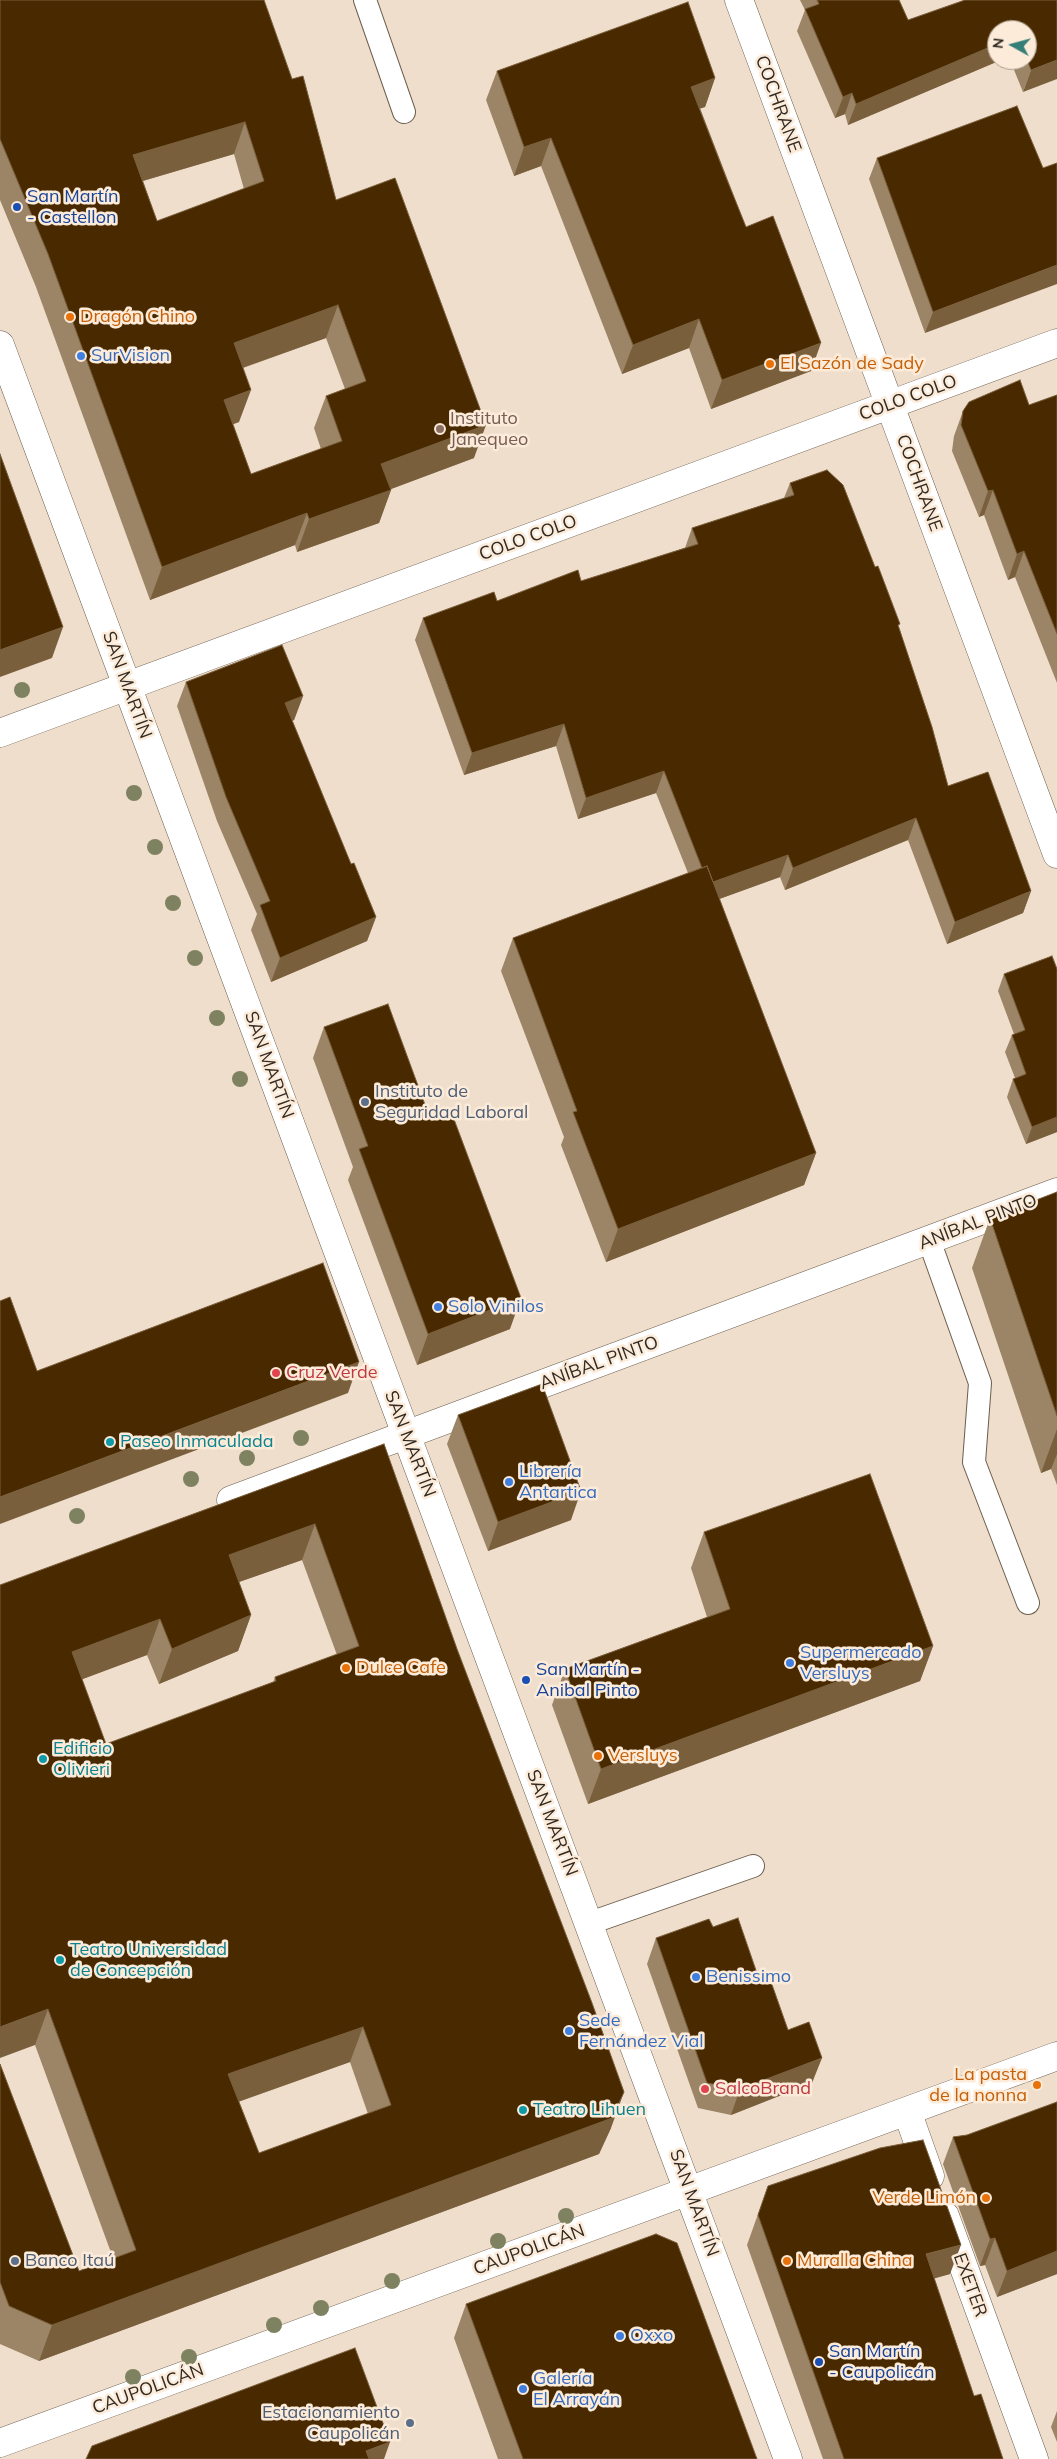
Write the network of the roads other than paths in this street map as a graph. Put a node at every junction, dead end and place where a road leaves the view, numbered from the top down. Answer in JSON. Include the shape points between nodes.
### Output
{"nodes":[{"id":1,"x":365,"y":0,"type":"edge"},
{"id":2,"x":739,"y":0,"type":"edge"},
{"id":3,"x":404,"y":112,"type":"dead end"},
{"id":4,"x":1057,"y":343,"type":"edge"},
{"id":5,"x":0,"y":345,"type":"edge"},
{"id":6,"x":890,"y":404,"type":"junction"},
{"id":7,"x":127,"y":686,"type":"junction"},
{"id":8,"x":0,"y":732,"type":"edge"},
{"id":9,"x":1057,"y":854,"type":"edge"},
{"id":10,"x":1057,"y":1192,"type":"edge"},
{"id":11,"x":929,"y":1240,"type":"junction"},
{"id":12,"x":407,"y":1435,"type":"junction"},
{"id":13,"x":204,"y":1511,"type":"edge"},
{"id":14,"x":1028,"y":1603,"type":"dead end"},
{"id":15,"x":753,"y":1866,"type":"dead end"},
{"id":16,"x":590,"y":1924,"type":"junction"},
{"id":17,"x":1057,"y":2056,"type":"edge"},
{"id":18,"x":907,"y":2111,"type":"junction"},
{"id":19,"x":690,"y":2191,"type":"junction"},
{"id":20,"x":0,"y":2443,"type":"edge"},
{"id":21,"x":788,"y":2459,"type":"edge"},
{"id":22,"x":1034,"y":2459,"type":"edge"}],
"edges":[{"from":1,"to":3,"type":"lane"},
{"from":2,"to":6,"type":"street","name":"COCHRANE"},
{"from":4,"to":6,"type":"street","name":"COLO COLO"},
{"from":5,"to":7,"type":"street","name":"SAN MARTÍN"},
{"from":6,"to":7,"type":"street","name":"COLO COLO"},
{"from":6,"to":9,"type":"street","name":"COCHRANE"},
{"from":7,"to":8,"type":"street","name":"COLO COLO"},
{"from":7,"to":12,"type":"street","name":"SAN MARTÍN"},
{"from":10,"to":11,"type":"street","name":"ANÍBAL PINTO"},
{"from":11,"to":12,"type":"street","name":"ANÍBAL PINTO"},
{"from":11,"to":14,"type":"lane","via":[[980,1383],[974,1462]]},
{"from":12,"to":13,"type":"street","name":"ANÍBAL PINTO"},
{"from":12,"to":16,"type":"street","name":"SAN MARTÍN"},
{"from":15,"to":16,"type":"lane"},
{"from":16,"to":19,"type":"street","name":"SAN MARTÍN"},
{"from":17,"to":18,"type":"street","name":"CAUPOLICÁN"},
{"from":18,"to":19,"type":"street","name":"CAUPOLICÁN"},
{"from":18,"to":22,"type":"street","name":"EXETER"},
{"from":19,"to":20,"type":"street","name":"CAUPOLICÁN"},
{"from":19,"to":21,"type":"street","name":"SAN MARTÍN"}]}
